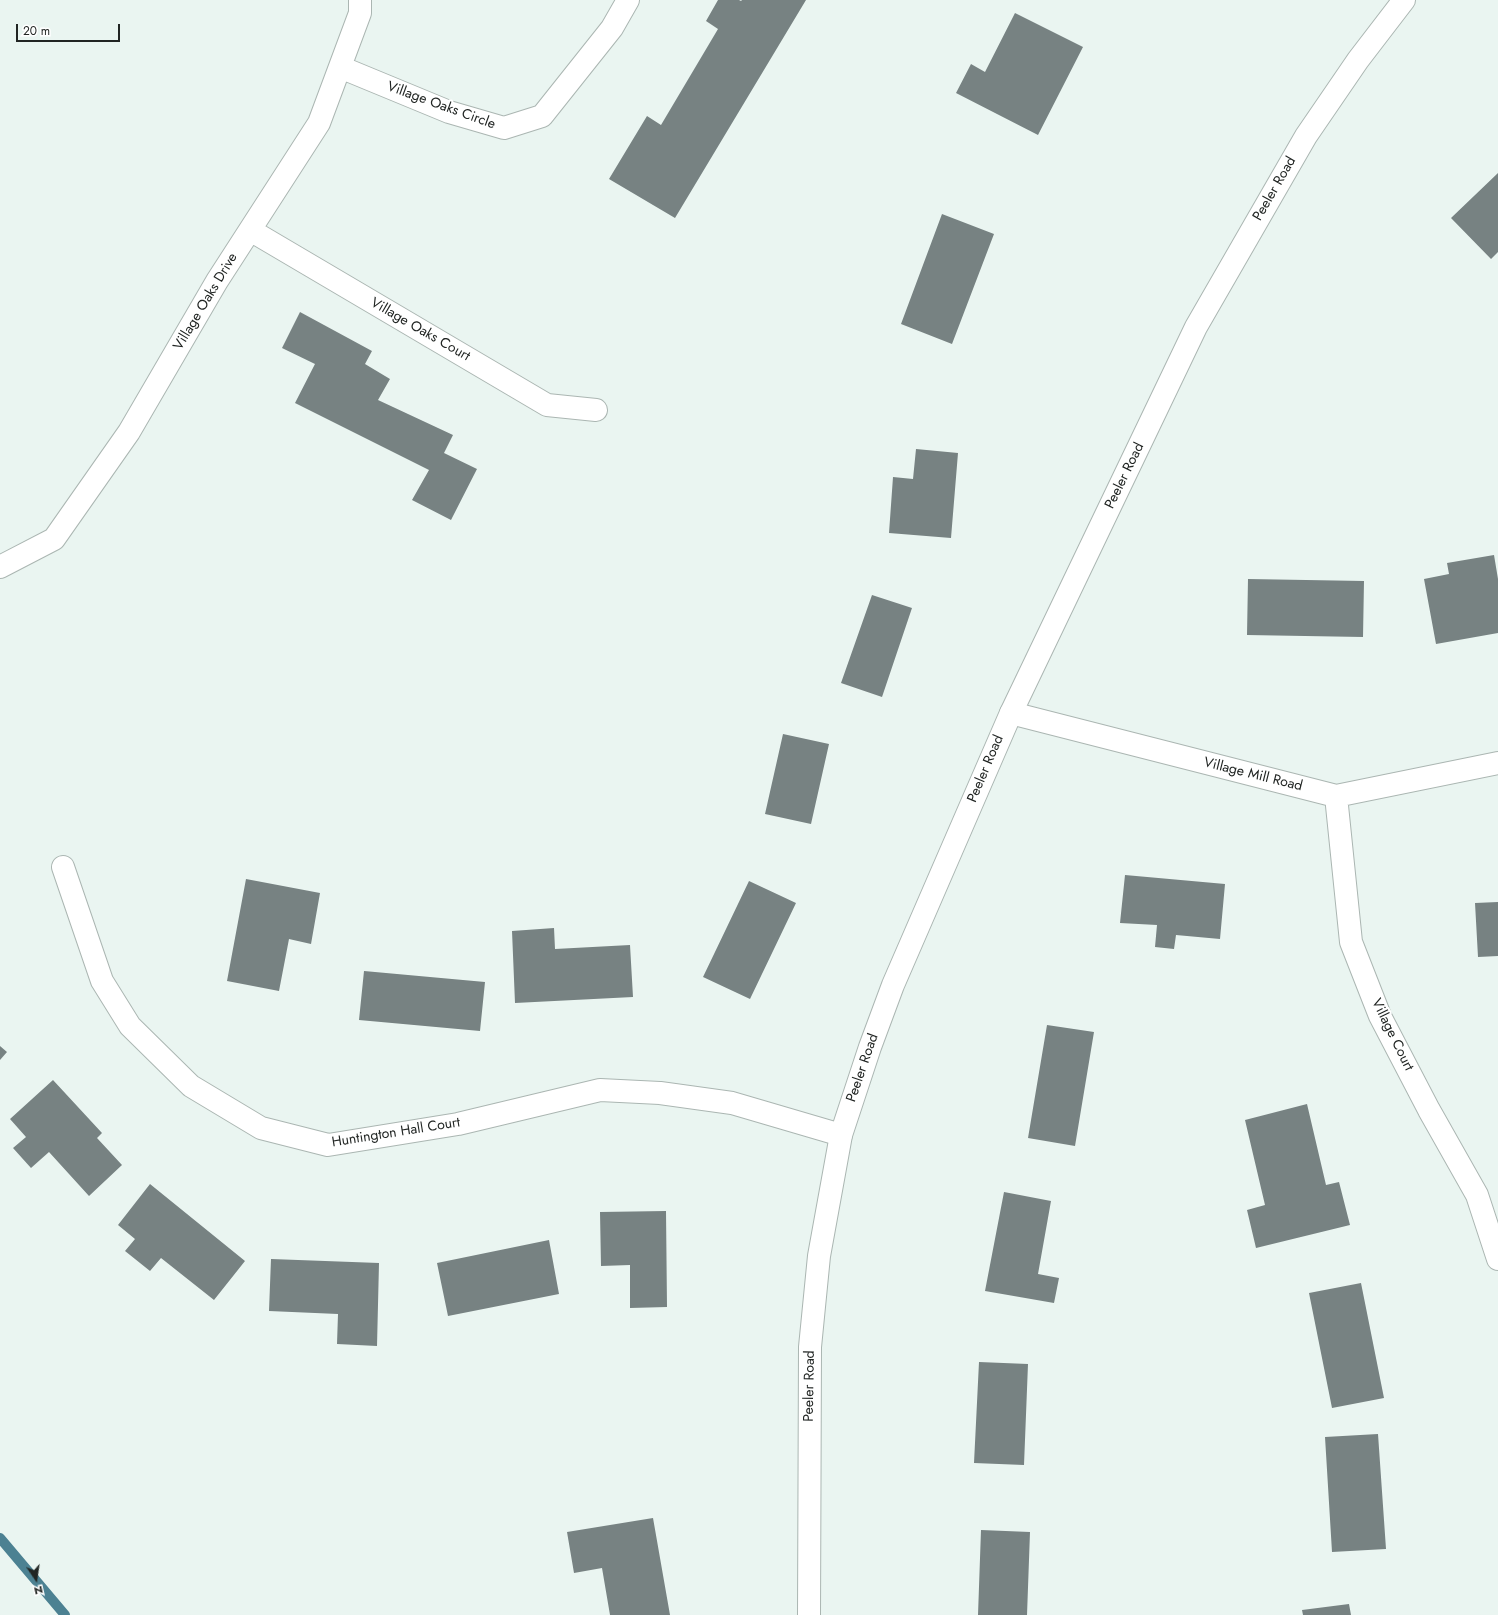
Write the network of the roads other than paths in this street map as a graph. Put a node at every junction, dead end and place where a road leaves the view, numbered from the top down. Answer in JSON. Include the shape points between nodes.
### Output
{"nodes":[{"id":1,"x":360,"y":0,"type":"edge"},
{"id":2,"x":628,"y":0,"type":"edge"},
{"id":3,"x":1404,"y":0,"type":"edge"},
{"id":4,"x":340,"y":67,"type":"junction"},
{"id":5,"x":250,"y":230,"type":"junction"},
{"id":6,"x":596,"y":410,"type":"dead end"},
{"id":7,"x":0,"y":568,"type":"edge"},
{"id":8,"x":1010,"y":713,"type":"junction"},
{"id":9,"x":1498,"y":763,"type":"edge"},
{"id":10,"x":1336,"y":796,"type":"junction"},
{"id":11,"x":63,"y":867,"type":"dead end"},
{"id":12,"x":841,"y":1135,"type":"junction"},
{"id":13,"x":1498,"y":1259,"type":"edge"},
{"id":14,"x":809,"y":1615,"type":"edge"}],
"edges":[{"from":1,"to":4,"type":"street","name":"Village Oaks Drive","via":[[360,13]]},
{"from":2,"to":4,"type":"street","name":"Village Oaks Circle","via":[[612,28],[542,116],[504,128],[449,112]]},
{"from":3,"to":8,"type":"street","name":"Peeler Road","via":[[1358,60],[1306,136],[1196,327]]},
{"from":4,"to":5,"type":"street","name":"Village Oaks Drive","via":[[319,123]]},
{"from":5,"to":6,"type":"street","name":"Village Oaks Court","via":[[547,405]]},
{"from":5,"to":7,"type":"street","name":"Village Oaks Drive","via":[[129,432],[54,539]]},
{"from":8,"to":10,"type":"street","name":"Village Mill Road"},
{"from":8,"to":12,"type":"street","name":"Peeler Road","via":[[893,985]]},
{"from":9,"to":10,"type":"street","name":"Village Mill Road"},
{"from":10,"to":13,"type":"street","name":"Village Court","via":[[1351,942],[1380,1016],[1477,1195]]},
{"from":11,"to":12,"type":"street","name":"Huntington Hall Court","via":[[102,981],[130,1026],[191,1086],[261,1128],[328,1145],[458,1124],[600,1090],[660,1093],[732,1103]]},
{"from":12,"to":14,"type":"street","name":"Peeler Road","via":[[818,1256],[810,1347]]}]}
